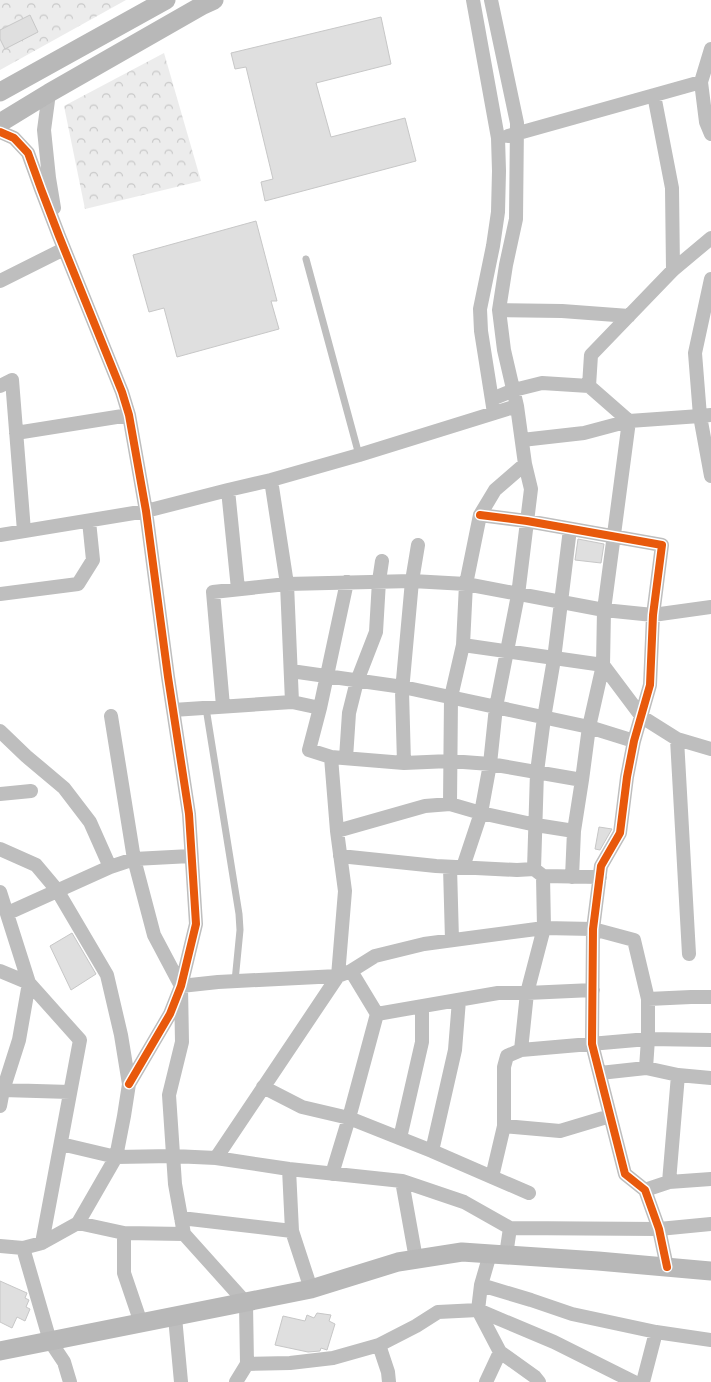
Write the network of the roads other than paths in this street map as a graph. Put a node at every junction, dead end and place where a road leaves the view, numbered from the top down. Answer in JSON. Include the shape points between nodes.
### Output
{"nodes":[{"id":1,"x":166,"y":0,"type":"edge"},
{"id":2,"x":214,"y":0,"type":"edge"},
{"id":3,"x":474,"y":0,"type":"edge"},
{"id":4,"x":491,"y":0,"type":"edge"},
{"id":5,"x":711,"y":49,"type":"edge"},
{"id":6,"x":701,"y":82,"type":"junction"},
{"id":7,"x":0,"y":92,"type":"edge"},
{"id":8,"x":49,"y":93,"type":"junction"},
{"id":9,"x":654,"y":95,"type":"junction"},
{"id":10,"x":0,"y":123,"type":"edge"},
{"id":11,"x":709,"y":125,"type":"edge"},
{"id":12,"x":0,"y":132,"type":"edge"},
{"id":13,"x":517,"y":135,"type":"junction"},
{"id":14,"x":498,"y":138,"type":"junction"},
{"id":15,"x":59,"y":236,"type":"junction"},
{"id":16,"x":711,"y":238,"type":"edge"},
{"id":17,"x":64,"y":249,"type":"junction"},
{"id":18,"x":306,"y":260,"type":"dead end"},
{"id":19,"x":673,"y":270,"type":"junction"},
{"id":20,"x":2,"y":275,"type":"edge"},
{"id":21,"x":711,"y":279,"type":"edge"},
{"id":22,"x":499,"y":310,"type":"junction"},
{"id":23,"x":630,"y":316,"type":"junction"},
{"id":24,"x":0,"y":386,"type":"edge"},
{"id":25,"x":588,"y":386,"type":"junction"},
{"id":26,"x":514,"y":390,"type":"junction"},
{"id":27,"x":492,"y":399,"type":"junction"},
{"id":28,"x":517,"y":406,"type":"junction"},
{"id":29,"x":494,"y":413,"type":"junction"},
{"id":30,"x":705,"y":415,"type":"edge"},
{"id":31,"x":129,"y":416,"type":"junction"},
{"id":32,"x":629,"y":421,"type":"junction"},
{"id":33,"x":16,"y":433,"type":"junction"},
{"id":34,"x":522,"y":440,"type":"junction"},
{"id":35,"x":359,"y":455,"type":"junction"},
{"id":36,"x":525,"y":464,"type":"junction"},
{"id":37,"x":711,"y":476,"type":"edge"},
{"id":38,"x":271,"y":480,"type":"junction"},
{"id":39,"x":228,"y":490,"type":"junction"},
{"id":40,"x":146,"y":511,"type":"junction"},
{"id":41,"x":480,"y":514,"type":"junction"},
{"id":42,"x":89,"y":520,"type":"junction"},
{"id":43,"x":528,"y":521,"type":"junction"},
{"id":44,"x":570,"y":529,"type":"junction"},
{"id":45,"x":24,"y":531,"type":"junction"},
{"id":46,"x":0,"y":535,"type":"edge"},
{"id":47,"x":614,"y":537,"type":"junction"},
{"id":48,"x":418,"y":545,"type":"dead end"},
{"id":49,"x":382,"y":561,"type":"dead end"},
{"id":50,"x":412,"y":580,"type":"junction"},
{"id":51,"x":347,"y":582,"type":"junction"},
{"id":52,"x":379,"y":582,"type":"junction"},
{"id":53,"x":287,"y":584,"type":"junction"},
{"id":54,"x":466,"y":584,"type":"junction"},
{"id":55,"x":238,"y":589,"type":"junction"},
{"id":56,"x":0,"y":594,"type":"edge"},
{"id":57,"x":518,"y":595,"type":"junction"},
{"id":58,"x":561,"y":602,"type":"junction"},
{"id":59,"x":711,"y":607,"type":"edge"},
{"id":60,"x":604,"y":610,"type":"junction"},
{"id":61,"x":653,"y":615,"type":"junction"},
{"id":62,"x":463,"y":645,"type":"junction"},
{"id":63,"x":507,"y":651,"type":"junction"},
{"id":64,"x":554,"y":659,"type":"junction"},
{"id":65,"x":603,"y":666,"type":"junction"},
{"id":66,"x":291,"y":671,"type":"junction"},
{"id":67,"x":327,"y":676,"type":"junction"},
{"id":68,"x":357,"y":681,"type":"junction"},
{"id":69,"x":402,"y":687,"type":"junction"},
{"id":70,"x":451,"y":698,"type":"junction"},
{"id":71,"x":292,"y":702,"type":"junction"},
{"id":72,"x":223,"y":706,"type":"junction"},
{"id":73,"x":496,"y":707,"type":"junction"},
{"id":74,"x":206,"y":708,"type":"junction"},
{"id":75,"x":320,"y":708,"type":"junction"},
{"id":76,"x":174,"y":710,"type":"junction"},
{"id":77,"x":111,"y":716,"type":"dead end"},
{"id":78,"x":642,"y":717,"type":"junction"},
{"id":79,"x":544,"y":718,"type":"junction"},
{"id":80,"x":589,"y":727,"type":"junction"},
{"id":81,"x":0,"y":731,"type":"edge"},
{"id":82,"x":677,"y":739,"type":"junction"},
{"id":83,"x":634,"y":741,"type":"junction"},
{"id":84,"x":711,"y":749,"type":"edge"},
{"id":85,"x":331,"y":757,"type":"junction"},
{"id":86,"x":346,"y":758,"type":"junction"},
{"id":87,"x":450,"y":761,"type":"junction"},
{"id":88,"x":404,"y":763,"type":"junction"},
{"id":89,"x":490,"y":764,"type":"junction"},
{"id":90,"x":537,"y":772,"type":"junction"},
{"id":91,"x":582,"y":780,"type":"junction"},
{"id":92,"x":31,"y":790,"type":"dead end"},
{"id":93,"x":0,"y":794,"type":"edge"},
{"id":94,"x":450,"y":804,"type":"junction"},
{"id":95,"x":481,"y":813,"type":"junction"},
{"id":96,"x":536,"y":825,"type":"junction"},
{"id":97,"x":337,"y":831,"type":"junction"},
{"id":98,"x":574,"y":831,"type":"junction"},
{"id":99,"x":0,"y":848,"type":"edge"},
{"id":100,"x":191,"y":856,"type":"junction"},
{"id":101,"x":340,"y":856,"type":"junction"},
{"id":102,"x":134,"y":859,"type":"junction"},
{"id":103,"x":110,"y":867,"type":"junction"},
{"id":104,"x":457,"y":867,"type":"junction"},
{"id":105,"x":538,"y":872,"type":"junction"},
{"id":106,"x":572,"y":877,"type":"junction"},
{"id":107,"x":600,"y":877,"type":"junction"},
{"id":108,"x":58,"y":890,"type":"junction"},
{"id":109,"x":0,"y":892,"type":"edge"},
{"id":110,"x":8,"y":913,"type":"junction"},
{"id":111,"x":544,"y":928,"type":"junction"},
{"id":112,"x":593,"y":929,"type":"junction"},
{"id":113,"x":452,"y":940,"type":"junction"},
{"id":114,"x":689,"y":954,"type":"dead end"},
{"id":115,"x":0,"y":971,"type":"edge"},
{"id":116,"x":345,"y":974,"type":"junction"},
{"id":117,"x":234,"y":982,"type":"junction"},
{"id":118,"x":29,"y":983,"type":"junction"},
{"id":119,"x":181,"y":986,"type":"junction"},
{"id":120,"x":593,"y":990,"type":"junction"},
{"id":121,"x":527,"y":993,"type":"junction"},
{"id":122,"x":711,"y":997,"type":"edge"},
{"id":123,"x":648,"y":999,"type":"junction"},
{"id":124,"x":459,"y":1000,"type":"junction"},
{"id":125,"x":422,"y":1006,"type":"junction"},
{"id":126,"x":377,"y":1014,"type":"junction"},
{"id":127,"x":648,"y":1039,"type":"junction"},
{"id":128,"x":711,"y":1040,"type":"edge"},
{"id":129,"x":592,"y":1044,"type":"junction"},
{"id":130,"x":521,"y":1050,"type":"junction"},
{"id":131,"x":646,"y":1068,"type":"junction"},
{"id":132,"x":600,"y":1073,"type":"junction"},
{"id":133,"x":678,"y":1075,"type":"junction"},
{"id":134,"x":711,"y":1078,"type":"edge"},
{"id":135,"x":129,"y":1084,"type":"junction"},
{"id":136,"x":263,"y":1088,"type":"junction"},
{"id":137,"x":3,"y":1090,"type":"junction"},
{"id":138,"x":70,"y":1092,"type":"junction"},
{"id":139,"x":0,"y":1106,"type":"edge"},
{"id":140,"x":610,"y":1116,"type":"junction"},
{"id":141,"x":349,"y":1118,"type":"junction"},
{"id":142,"x":504,"y":1126,"type":"junction"},
{"id":143,"x":400,"y":1138,"type":"junction"},
{"id":144,"x":61,"y":1144,"type":"junction"},
{"id":145,"x":432,"y":1151,"type":"junction"},
{"id":146,"x":173,"y":1156,"type":"junction"},
{"id":147,"x":116,"y":1157,"type":"junction"},
{"id":148,"x":216,"y":1158,"type":"junction"},
{"id":149,"x":289,"y":1169,"type":"junction"},
{"id":150,"x":332,"y":1174,"type":"junction"},
{"id":151,"x":492,"y":1177,"type":"junction"},
{"id":152,"x":711,"y":1179,"type":"edge"},
{"id":153,"x":402,"y":1181,"type":"junction"},
{"id":154,"x":669,"y":1182,"type":"junction"},
{"id":155,"x":645,"y":1190,"type":"junction"},
{"id":156,"x":529,"y":1193,"type":"dead end"},
{"id":157,"x":181,"y":1218,"type":"junction"},
{"id":158,"x":78,"y":1223,"type":"junction"},
{"id":159,"x":711,"y":1224,"type":"edge"},
{"id":160,"x":510,"y":1228,"type":"junction"},
{"id":161,"x":659,"y":1229,"type":"junction"},
{"id":162,"x":292,"y":1231,"type":"junction"},
{"id":163,"x":124,"y":1233,"type":"junction"},
{"id":164,"x":184,"y":1234,"type":"junction"},
{"id":165,"x":42,"y":1242,"type":"junction"},
{"id":166,"x":0,"y":1246,"type":"edge"},
{"id":167,"x":22,"y":1248,"type":"junction"},
{"id":168,"x":498,"y":1254,"type":"junction"},
{"id":169,"x":416,"y":1259,"type":"junction"},
{"id":170,"x":667,"y":1267,"type":"junction"},
{"id":171,"x":711,"y":1271,"type":"edge"},
{"id":172,"x":481,"y":1285,"type":"junction"},
{"id":173,"x":311,"y":1289,"type":"junction"},
{"id":174,"x":246,"y":1303,"type":"junction"},
{"id":175,"x":478,"y":1310,"type":"junction"},
{"id":176,"x":175,"y":1316,"type":"junction"},
{"id":177,"x":141,"y":1323,"type":"junction"},
{"id":178,"x":656,"y":1332,"type":"junction"},
{"id":179,"x":711,"y":1340,"type":"edge"},
{"id":180,"x":50,"y":1341,"type":"junction"},
{"id":181,"x":379,"y":1345,"type":"junction"},
{"id":182,"x":0,"y":1351,"type":"edge"},
{"id":183,"x":500,"y":1352,"type":"junction"},
{"id":184,"x":247,"y":1364,"type":"junction"},
{"id":185,"x":70,"y":1382,"type":"edge"},
{"id":186,"x":181,"y":1382,"type":"edge"},
{"id":187,"x":236,"y":1382,"type":"edge"},
{"id":188,"x":389,"y":1382,"type":"edge"},
{"id":189,"x":486,"y":1382,"type":"edge"},
{"id":190,"x":539,"y":1382,"type":"edge"},
{"id":191,"x":634,"y":1382,"type":"edge"},
{"id":192,"x":643,"y":1382,"type":"edge"}],
"edges":[{"from":1,"to":7,"type":"main road"},
{"from":2,"to":8,"type":"main road"},
{"from":3,"to":14,"type":"street"},
{"from":4,"to":13,"type":"street"},
{"from":5,"to":6,"type":"street"},
{"from":6,"to":9,"type":"street"},
{"from":6,"to":11,"type":"street"},
{"from":8,"to":10,"type":"main road"},
{"from":8,"to":15,"type":"street","via":[[44,130]]},
{"from":9,"to":13,"type":"street"},
{"from":9,"to":19,"type":"street","via":[[672,188]]},
{"from":12,"to":15,"type":"street","via":[[14,138],[28,152]]},
{"from":13,"to":14,"type":"street"},
{"from":13,"to":22,"type":"street","via":[[516,219]]},
{"from":14,"to":27,"type":"street","via":[[498,212],[480,309]]},
{"from":15,"to":17,"type":"street"},
{"from":16,"to":19,"type":"street"},
{"from":17,"to":20,"type":"street"},
{"from":17,"to":31,"type":"street"},
{"from":18,"to":35,"type":"lane"},
{"from":19,"to":23,"type":"street"},
{"from":21,"to":30,"type":"street","via":[[695,353]]},
{"from":22,"to":23,"type":"street"},
{"from":22,"to":26,"type":"street"},
{"from":23,"to":25,"type":"street","via":[[591,355]]},
{"from":24,"to":33,"type":"street","via":[[12,380]]},
{"from":25,"to":26,"type":"street","via":[[542,383]]},
{"from":25,"to":32,"type":"street"},
{"from":26,"to":27,"type":"street"},
{"from":26,"to":28,"type":"street"},
{"from":27,"to":29,"type":"street"},
{"from":28,"to":29,"type":"street"},
{"from":28,"to":34,"type":"street"},
{"from":29,"to":35,"type":"street"},
{"from":30,"to":32,"type":"street"},
{"from":30,"to":37,"type":"street"},
{"from":31,"to":33,"type":"street"},
{"from":31,"to":40,"type":"street"},
{"from":32,"to":34,"type":"street","via":[[584,433]]},
{"from":32,"to":47,"type":"street"},
{"from":33,"to":45,"type":"street"},
{"from":34,"to":36,"type":"street"},
{"from":35,"to":38,"type":"street"},
{"from":36,"to":41,"type":"street","via":[[495,490]]},
{"from":36,"to":43,"type":"street","via":[[531,489]]},
{"from":38,"to":39,"type":"street"},
{"from":38,"to":53,"type":"street"},
{"from":39,"to":40,"type":"street"},
{"from":39,"to":55,"type":"street"},
{"from":40,"to":42,"type":"street"},
{"from":40,"to":76,"type":"street"},
{"from":41,"to":43,"type":"street"},
{"from":41,"to":54,"type":"street"},
{"from":42,"to":45,"type":"street"},
{"from":42,"to":56,"type":"street","via":[[93,560],[78,584]]},
{"from":43,"to":44,"type":"street"},
{"from":43,"to":57,"type":"street"},
{"from":44,"to":47,"type":"street"},
{"from":44,"to":58,"type":"street"},
{"from":45,"to":46,"type":"street"},
{"from":47,"to":60,"type":"street"},
{"from":47,"to":61,"type":"street","via":[[662,545]]},
{"from":48,"to":50,"type":"street"},
{"from":49,"to":52,"type":"street"},
{"from":50,"to":52,"type":"street"},
{"from":50,"to":54,"type":"street"},
{"from":50,"to":69,"type":"street"},
{"from":51,"to":52,"type":"street"},
{"from":51,"to":53,"type":"street"},
{"from":51,"to":67,"type":"street"},
{"from":52,"to":68,"type":"street","via":[[376,632]]},
{"from":53,"to":55,"type":"street"},
{"from":53,"to":66,"type":"street"},
{"from":54,"to":57,"type":"street"},
{"from":54,"to":62,"type":"street"},
{"from":55,"to":72,"type":"street","via":[[213,592]]},
{"from":57,"to":58,"type":"street"},
{"from":57,"to":63,"type":"street"},
{"from":58,"to":60,"type":"street"},
{"from":58,"to":64,"type":"street"},
{"from":59,"to":61,"type":"street"},
{"from":60,"to":61,"type":"street"},
{"from":60,"to":65,"type":"street"},
{"from":61,"to":78,"type":"street","via":[[650,684]]},
{"from":62,"to":63,"type":"street"},
{"from":62,"to":70,"type":"street"},
{"from":63,"to":64,"type":"street"},
{"from":63,"to":73,"type":"street"},
{"from":64,"to":65,"type":"street"},
{"from":64,"to":79,"type":"street"},
{"from":65,"to":78,"type":"street"},
{"from":65,"to":80,"type":"street"},
{"from":66,"to":67,"type":"street"},
{"from":66,"to":71,"type":"street"},
{"from":67,"to":68,"type":"street"},
{"from":67,"to":75,"type":"street"},
{"from":68,"to":69,"type":"street"},
{"from":68,"to":86,"type":"street","via":[[349,713]]},
{"from":69,"to":70,"type":"street"},
{"from":69,"to":88,"type":"street"},
{"from":70,"to":73,"type":"street"},
{"from":70,"to":87,"type":"street"},
{"from":71,"to":72,"type":"street"},
{"from":71,"to":75,"type":"street"},
{"from":72,"to":74,"type":"street"},
{"from":73,"to":79,"type":"street"},
{"from":73,"to":89,"type":"street"},
{"from":74,"to":76,"type":"street"},
{"from":74,"to":117,"type":"lane","via":[[239,914]]},
{"from":75,"to":85,"type":"street","via":[[309,750]]},
{"from":76,"to":100,"type":"street","via":[[189,814]]},
{"from":77,"to":102,"type":"street"},
{"from":78,"to":82,"type":"street"},
{"from":78,"to":83,"type":"street"},
{"from":79,"to":80,"type":"street"},
{"from":79,"to":90,"type":"street"},
{"from":80,"to":83,"type":"street"},
{"from":80,"to":91,"type":"street"},
{"from":81,"to":103,"type":"street","via":[[64,788],[90,822]]},
{"from":82,"to":84,"type":"street"},
{"from":82,"to":114,"type":"street"},
{"from":83,"to":107,"type":"street","via":[[620,833],[601,866]]},
{"from":85,"to":86,"type":"street"},
{"from":85,"to":97,"type":"street"},
{"from":86,"to":88,"type":"street"},
{"from":87,"to":88,"type":"street"},
{"from":87,"to":89,"type":"street"},
{"from":87,"to":94,"type":"street"},
{"from":89,"to":90,"type":"street"},
{"from":89,"to":95,"type":"street"},
{"from":90,"to":91,"type":"street"},
{"from":90,"to":96,"type":"street"},
{"from":91,"to":98,"type":"street"},
{"from":92,"to":93,"type":"street"},
{"from":94,"to":95,"type":"street"},
{"from":94,"to":97,"type":"street","via":[[425,806]]},
{"from":95,"to":96,"type":"street"},
{"from":95,"to":104,"type":"street"},
{"from":96,"to":98,"type":"street"},
{"from":96,"to":105,"type":"street"},
{"from":97,"to":101,"type":"street"},
{"from":98,"to":106,"type":"street"},
{"from":99,"to":108,"type":"street","via":[[36,865]]},
{"from":100,"to":102,"type":"street"},
{"from":100,"to":119,"type":"street","via":[[196,924]]},
{"from":101,"to":104,"type":"street"},
{"from":101,"to":116,"type":"street","via":[[345,891]]},
{"from":102,"to":103,"type":"street"},
{"from":102,"to":119,"type":"street","via":[[154,936]]},
{"from":103,"to":108,"type":"street"},
{"from":104,"to":105,"type":"street"},
{"from":104,"to":113,"type":"street"},
{"from":105,"to":106,"type":"street"},
{"from":105,"to":111,"type":"street"},
{"from":106,"to":107,"type":"street"},
{"from":107,"to":112,"type":"street"},
{"from":108,"to":110,"type":"street"},
{"from":108,"to":135,"type":"street","via":[[107,975]]},
{"from":109,"to":110,"type":"street"},
{"from":110,"to":118,"type":"street"},
{"from":111,"to":112,"type":"street"},
{"from":111,"to":113,"type":"street"},
{"from":111,"to":121,"type":"street"},
{"from":112,"to":120,"type":"street"},
{"from":112,"to":123,"type":"street","via":[[634,940]]},
{"from":113,"to":116,"type":"street","via":[[375,956]]},
{"from":115,"to":118,"type":"street"},
{"from":116,"to":117,"type":"street"},
{"from":116,"to":126,"type":"street"},
{"from":116,"to":136,"type":"street"},
{"from":117,"to":119,"type":"street"},
{"from":118,"to":137,"type":"street","via":[[19,1040]]},
{"from":118,"to":138,"type":"street","via":[[80,1040]]},
{"from":119,"to":135,"type":"street","via":[[170,1014]]},
{"from":119,"to":146,"type":"street","via":[[182,1042],[169,1095]]},
{"from":120,"to":121,"type":"street"},
{"from":120,"to":129,"type":"street"},
{"from":121,"to":124,"type":"street","via":[[498,993]]},
{"from":121,"to":130,"type":"street"},
{"from":122,"to":123,"type":"street"},
{"from":123,"to":127,"type":"street"},
{"from":124,"to":125,"type":"street"},
{"from":124,"to":145,"type":"street","via":[[455,1050]]},
{"from":125,"to":126,"type":"street"},
{"from":125,"to":143,"type":"street","via":[[422,1042]]},
{"from":126,"to":141,"type":"street"},
{"from":127,"to":128,"type":"street"},
{"from":127,"to":129,"type":"street"},
{"from":127,"to":131,"type":"street"},
{"from":129,"to":130,"type":"street"},
{"from":129,"to":132,"type":"street"},
{"from":130,"to":142,"type":"street","via":[[507,1056],[504,1067]]},
{"from":131,"to":132,"type":"street"},
{"from":131,"to":133,"type":"street"},
{"from":132,"to":140,"type":"street"},
{"from":133,"to":134,"type":"street"},
{"from":133,"to":154,"type":"street"},
{"from":135,"to":147,"type":"street"},
{"from":136,"to":141,"type":"street","via":[[302,1107]]},
{"from":136,"to":148,"type":"street"},
{"from":137,"to":138,"type":"street"},
{"from":137,"to":139,"type":"street"},
{"from":138,"to":144,"type":"street"},
{"from":140,"to":142,"type":"street","via":[[560,1131]]},
{"from":140,"to":155,"type":"street","via":[[625,1174]]},
{"from":141,"to":143,"type":"street"},
{"from":141,"to":150,"type":"street"},
{"from":142,"to":151,"type":"street"},
{"from":143,"to":145,"type":"street"},
{"from":144,"to":147,"type":"street"},
{"from":144,"to":165,"type":"street"},
{"from":145,"to":151,"type":"street"},
{"from":146,"to":147,"type":"street"},
{"from":146,"to":148,"type":"street"},
{"from":146,"to":157,"type":"street"},
{"from":147,"to":158,"type":"street"},
{"from":148,"to":149,"type":"street"},
{"from":149,"to":150,"type":"street"},
{"from":149,"to":162,"type":"street"},
{"from":150,"to":153,"type":"street"},
{"from":151,"to":156,"type":"street"},
{"from":152,"to":154,"type":"street"},
{"from":153,"to":160,"type":"street","via":[[464,1202]]},
{"from":153,"to":169,"type":"street"},
{"from":154,"to":155,"type":"street"},
{"from":155,"to":161,"type":"street"},
{"from":157,"to":162,"type":"street"},
{"from":157,"to":164,"type":"street"},
{"from":158,"to":163,"type":"street"},
{"from":158,"to":165,"type":"street"},
{"from":159,"to":161,"type":"street"},
{"from":160,"to":161,"type":"street"},
{"from":160,"to":168,"type":"street"},
{"from":161,"to":170,"type":"street"},
{"from":162,"to":173,"type":"street"},
{"from":163,"to":164,"type":"street"},
{"from":163,"to":177,"type":"street","via":[[124,1274]]},
{"from":164,"to":174,"type":"street"},
{"from":165,"to":167,"type":"street"},
{"from":166,"to":167,"type":"street"},
{"from":167,"to":180,"type":"street"},
{"from":168,"to":169,"type":"main road","via":[[462,1252]]},
{"from":168,"to":170,"type":"main road"},
{"from":168,"to":172,"type":"street"},
{"from":169,"to":173,"type":"main road"},
{"from":170,"to":171,"type":"main road"},
{"from":172,"to":175,"type":"street"},
{"from":172,"to":178,"type":"street","via":[[572,1314]]},
{"from":173,"to":174,"type":"main road"},
{"from":174,"to":176,"type":"main road"},
{"from":174,"to":184,"type":"street"},
{"from":175,"to":181,"type":"street","via":[[438,1312]]},
{"from":175,"to":183,"type":"street"},
{"from":175,"to":191,"type":"street","via":[[554,1342]]},
{"from":176,"to":177,"type":"main road"},
{"from":176,"to":186,"type":"street"},
{"from":177,"to":180,"type":"main road"},
{"from":178,"to":179,"type":"street"},
{"from":178,"to":192,"type":"street"},
{"from":180,"to":182,"type":"main road"},
{"from":180,"to":185,"type":"street","via":[[64,1362]]},
{"from":181,"to":184,"type":"street","via":[[333,1358]]},
{"from":181,"to":188,"type":"street"},
{"from":183,"to":189,"type":"street"},
{"from":183,"to":190,"type":"street"},
{"from":184,"to":187,"type":"street"}]}
